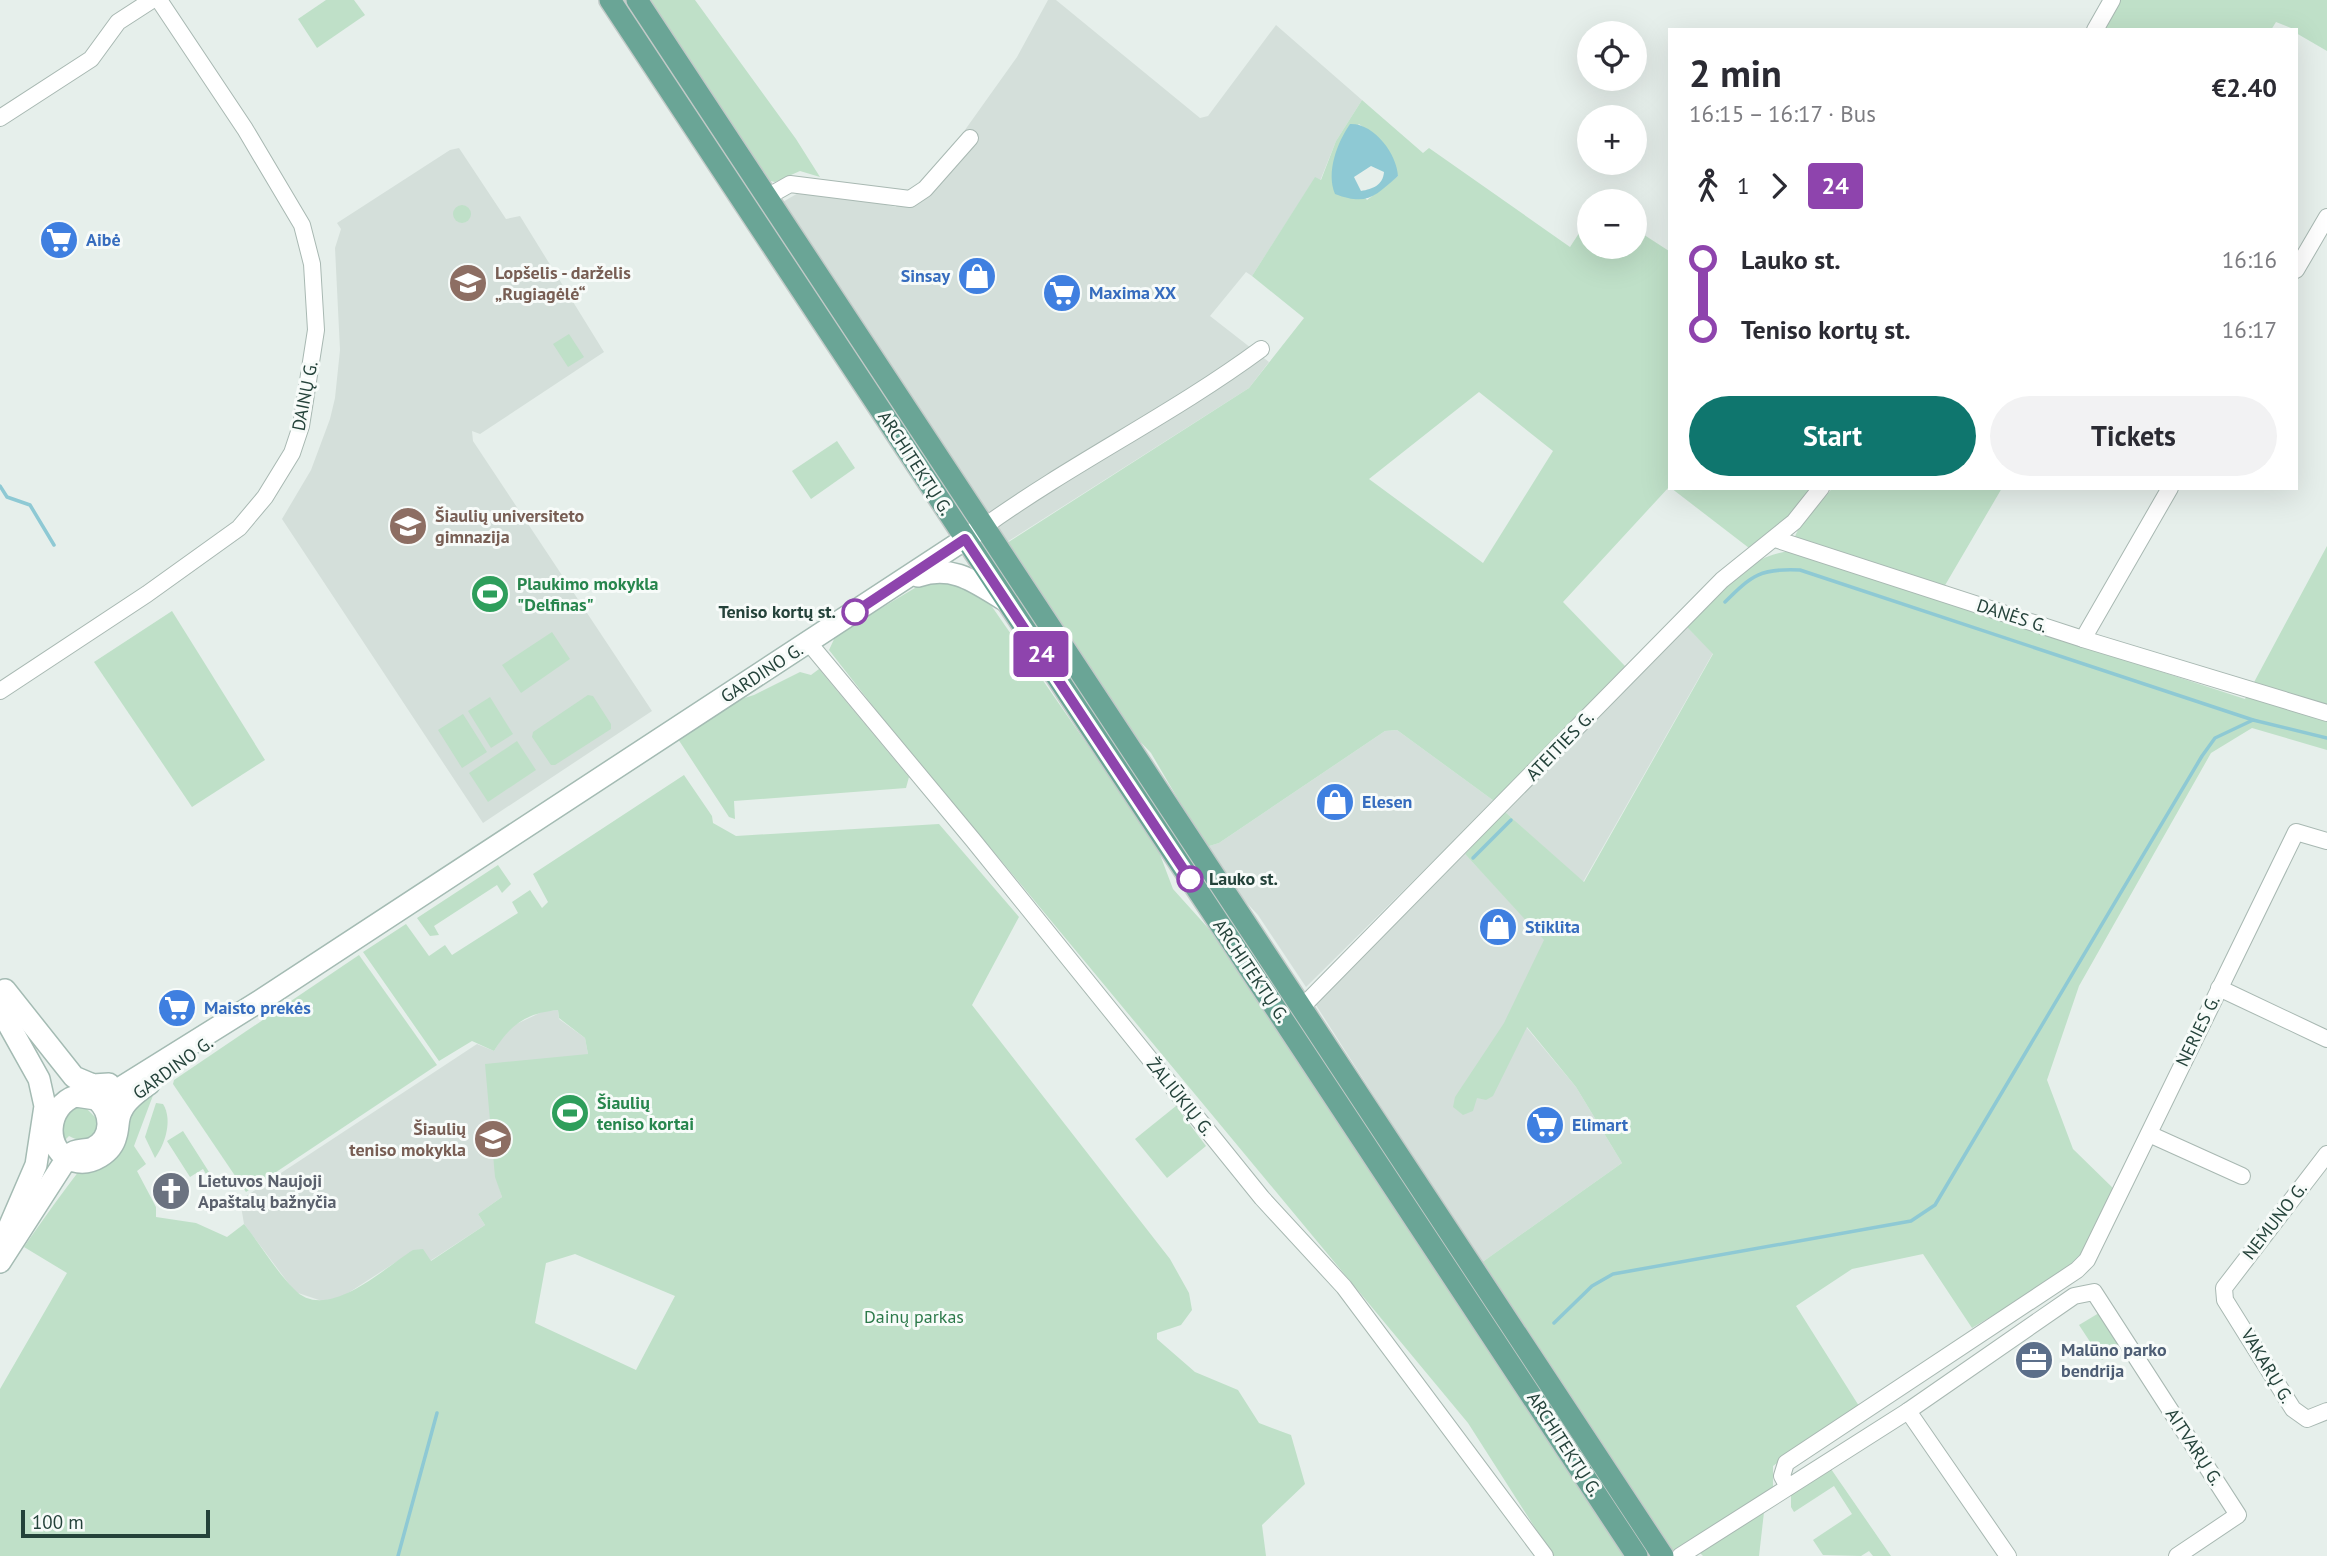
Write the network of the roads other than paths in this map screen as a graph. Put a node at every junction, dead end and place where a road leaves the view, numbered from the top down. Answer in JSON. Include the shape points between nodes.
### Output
{"nodes":[{"id":1,"x":152,"y":0,"type":"edge"},
{"id":2,"x":159,"y":0,"type":"edge"},
{"id":3,"x":610,"y":0,"type":"edge"},
{"id":4,"x":637,"y":0,"type":"edge"},
{"id":5,"x":2112,"y":0,"type":"edge"},
{"id":6,"x":2096,"y":28,"type":"edge"},
{"id":7,"x":0,"y":118,"type":"edge"},
{"id":8,"x":970,"y":138,"type":"dead end"},
{"id":9,"x":762,"y":189,"type":"junction"},
{"id":10,"x":738,"y":194,"type":"junction"},
{"id":11,"x":2327,"y":217,"type":"edge"},
{"id":12,"x":2298,"y":267,"type":"edge"},
{"id":13,"x":1261,"y":349,"type":"dead end"},
{"id":14,"x":1819,"y":490,"type":"edge"},
{"id":15,"x":2169,"y":490,"type":"edge"},
{"id":16,"x":985,"y":526,"type":"junction"},
{"id":17,"x":965,"y":539,"type":"junction"},
{"id":18,"x":1775,"y":539,"type":"junction"},
{"id":19,"x":902,"y":580,"type":"junction"},
{"id":20,"x":1006,"y":601,"type":"junction"},
{"id":21,"x":2083,"y":639,"type":"junction"},
{"id":22,"x":808,"y":643,"type":"junction"},
{"id":23,"x":0,"y":691,"type":"edge"},
{"id":24,"x":2327,"y":713,"type":"edge"},
{"id":25,"x":2327,"y":841,"type":"edge"},
{"id":26,"x":2219,"y":988,"type":"junction"},
{"id":27,"x":1,"y":997,"type":"edge"},
{"id":28,"x":263,"y":999,"type":"junction"},
{"id":29,"x":1302,"y":1007,"type":"junction"},
{"id":30,"x":1285,"y":1022,"type":"junction"},
{"id":31,"x":197,"y":1038,"type":"junction"},
{"id":32,"x":2327,"y":1039,"type":"edge"},
{"id":33,"x":78,"y":1100,"type":"junction"},
{"id":34,"x":2149,"y":1134,"type":"junction"},
{"id":35,"x":53,"y":1139,"type":"junction"},
{"id":36,"x":2327,"y":1154,"type":"edge"},
{"id":37,"x":75,"y":1160,"type":"junction"},
{"id":38,"x":2242,"y":1176,"type":"dead end"},
{"id":39,"x":0,"y":1248,"type":"edge"},
{"id":40,"x":0,"y":1262,"type":"edge"},
{"id":41,"x":0,"y":1268,"type":"edge"},
{"id":42,"x":2224,"y":1288,"type":"joint"},
{"id":43,"x":1553,"y":1409,"type":"junction"},
{"id":44,"x":1908,"y":1410,"type":"junction"},
{"id":45,"x":2327,"y":1411,"type":"edge"},
{"id":46,"x":1788,"y":1487,"type":"junction"},
{"id":47,"x":1545,"y":1556,"type":"edge"},
{"id":48,"x":1637,"y":1556,"type":"edge"},
{"id":49,"x":1663,"y":1556,"type":"edge"},
{"id":50,"x":1680,"y":1556,"type":"edge"},
{"id":51,"x":2008,"y":1556,"type":"edge"},
{"id":52,"x":2176,"y":1556,"type":"edge"}],
"edges":[{"from":1,"to":7,"type":"street","via":[[118,22],[91,59]]},
{"from":2,"to":23,"type":"street","name":"DAINŲ G.","via":[[302,225],[312,264],[316,330],[301,426],[286,464],[239,528]]},
{"from":3,"to":10,"type":"main road","name":"ARCHITEKTŲ G."},
{"from":4,"to":9,"type":"main road","name":"ARCHITEKTŲ G."},
{"from":5,"to":6,"type":"street"},
{"from":8,"to":9,"type":"street","via":[[925,189],[910,199],[790,184]]},
{"from":9,"to":10,"type":"main road"},
{"from":9,"to":16,"type":"main road","name":"ARCHITEKTŲ G."},
{"from":10,"to":17,"type":"main road","name":"ARCHITEKTŲ G."},
{"from":11,"to":12,"type":"street"},
{"from":13,"to":16,"type":"street","name":"GARDINO G.","via":[[1160,418]]},
{"from":14,"to":18,"type":"street","name":"ATEITIES G."},
{"from":15,"to":21,"type":"street"},
{"from":16,"to":17,"type":"main road","name":"GARDINO G."},
{"from":16,"to":29,"type":"main road","name":"ARCHITEKTŲ G."},
{"from":17,"to":19,"type":"main road","name":"GARDINO G."},
{"from":17,"to":20,"type":"main road","name":"ARCHITEKTŲ G."},
{"from":18,"to":21,"type":"street","name":"DANĖS G."},
{"from":18,"to":29,"type":"street","name":"ATEITIES G.","via":[[1714,588]]},
{"from":19,"to":20,"type":"main road","via":[[950,571],[970,577]]},
{"from":19,"to":22,"type":"main road","name":"GARDINO G."},
{"from":20,"to":30,"type":"main road","name":"ARCHITEKTŲ G."},
{"from":21,"to":24,"type":"street","name":"DANĖS G."},
{"from":22,"to":28,"type":"main road","name":"GARDINO G."},
{"from":22,"to":47,"type":"street","name":"ŽALIŪKIŲ G.","via":[[973,839],[1262,1198],[1344,1287]]},
{"from":25,"to":26,"type":"street","name":"NERIES G.","via":[[2295,832]]},
{"from":26,"to":32,"type":"street"},
{"from":26,"to":34,"type":"street","name":"NERIES G."},
{"from":27,"to":31,"type":"main road","via":[[69,1073],[87,1084],[112,1083]]},
{"from":27,"to":33,"type":"main road"},
{"from":27,"to":33,"type":"main road"},
{"from":27,"to":39,"type":"main road","via":[[38,1079],[45,1107],[36,1165]]},
{"from":28,"to":31,"type":"main road","name":"GARDINO G."},
{"from":28,"to":37,"type":"main road","name":"GARDINO G.","via":[[128,1100],[119,1115],[113,1145],[97,1158]]},
{"from":29,"to":30,"type":"main road"},
{"from":29,"to":43,"type":"main road","name":"ARCHITEKTŲ G."},
{"from":30,"to":43,"type":"main road","name":"ARCHITEKTŲ G."},
{"from":31,"to":33,"type":"main road","name":"GARDINO G.","via":[[106,1097]]},
{"from":33,"to":35,"type":"main road","via":[[52,1124]]},
{"from":33,"to":37,"type":"main road","via":[[107,1113],[108,1125],[97,1145],[75,1150]]},
{"from":34,"to":38,"type":"street"},
{"from":34,"to":46,"type":"street","name":"NERIES G.","via":[[2087,1260],[2077,1270],[1786,1463],[1782,1476]]},
{"from":35,"to":37,"type":"main road"},
{"from":35,"to":39,"type":"main road","via":[[49,1166]]},
{"from":36,"to":42,"type":"street","name":"NEMUNO G."},
{"from":37,"to":40,"type":"main road","name":"GARDINO G."},
{"from":37,"to":41,"type":"main road"},
{"from":42,"to":45,"type":"street","name":"VAKARŲ G.","via":[[2225,1300],[2293,1409],[2307,1419]]},
{"from":43,"to":48,"type":"main road","name":"ARCHITEKTŲ G."},
{"from":43,"to":49,"type":"main road","name":"ARCHITEKTŲ G."},
{"from":44,"to":46,"type":"street","name":"AITVARŲ G."},
{"from":44,"to":51,"type":"street"},
{"from":44,"to":52,"type":"street","name":"AITVARŲ G.","via":[[2074,1296],[2094,1292],[2238,1515]]},
{"from":46,"to":50,"type":"street","name":"AITVARŲ G."}]}
